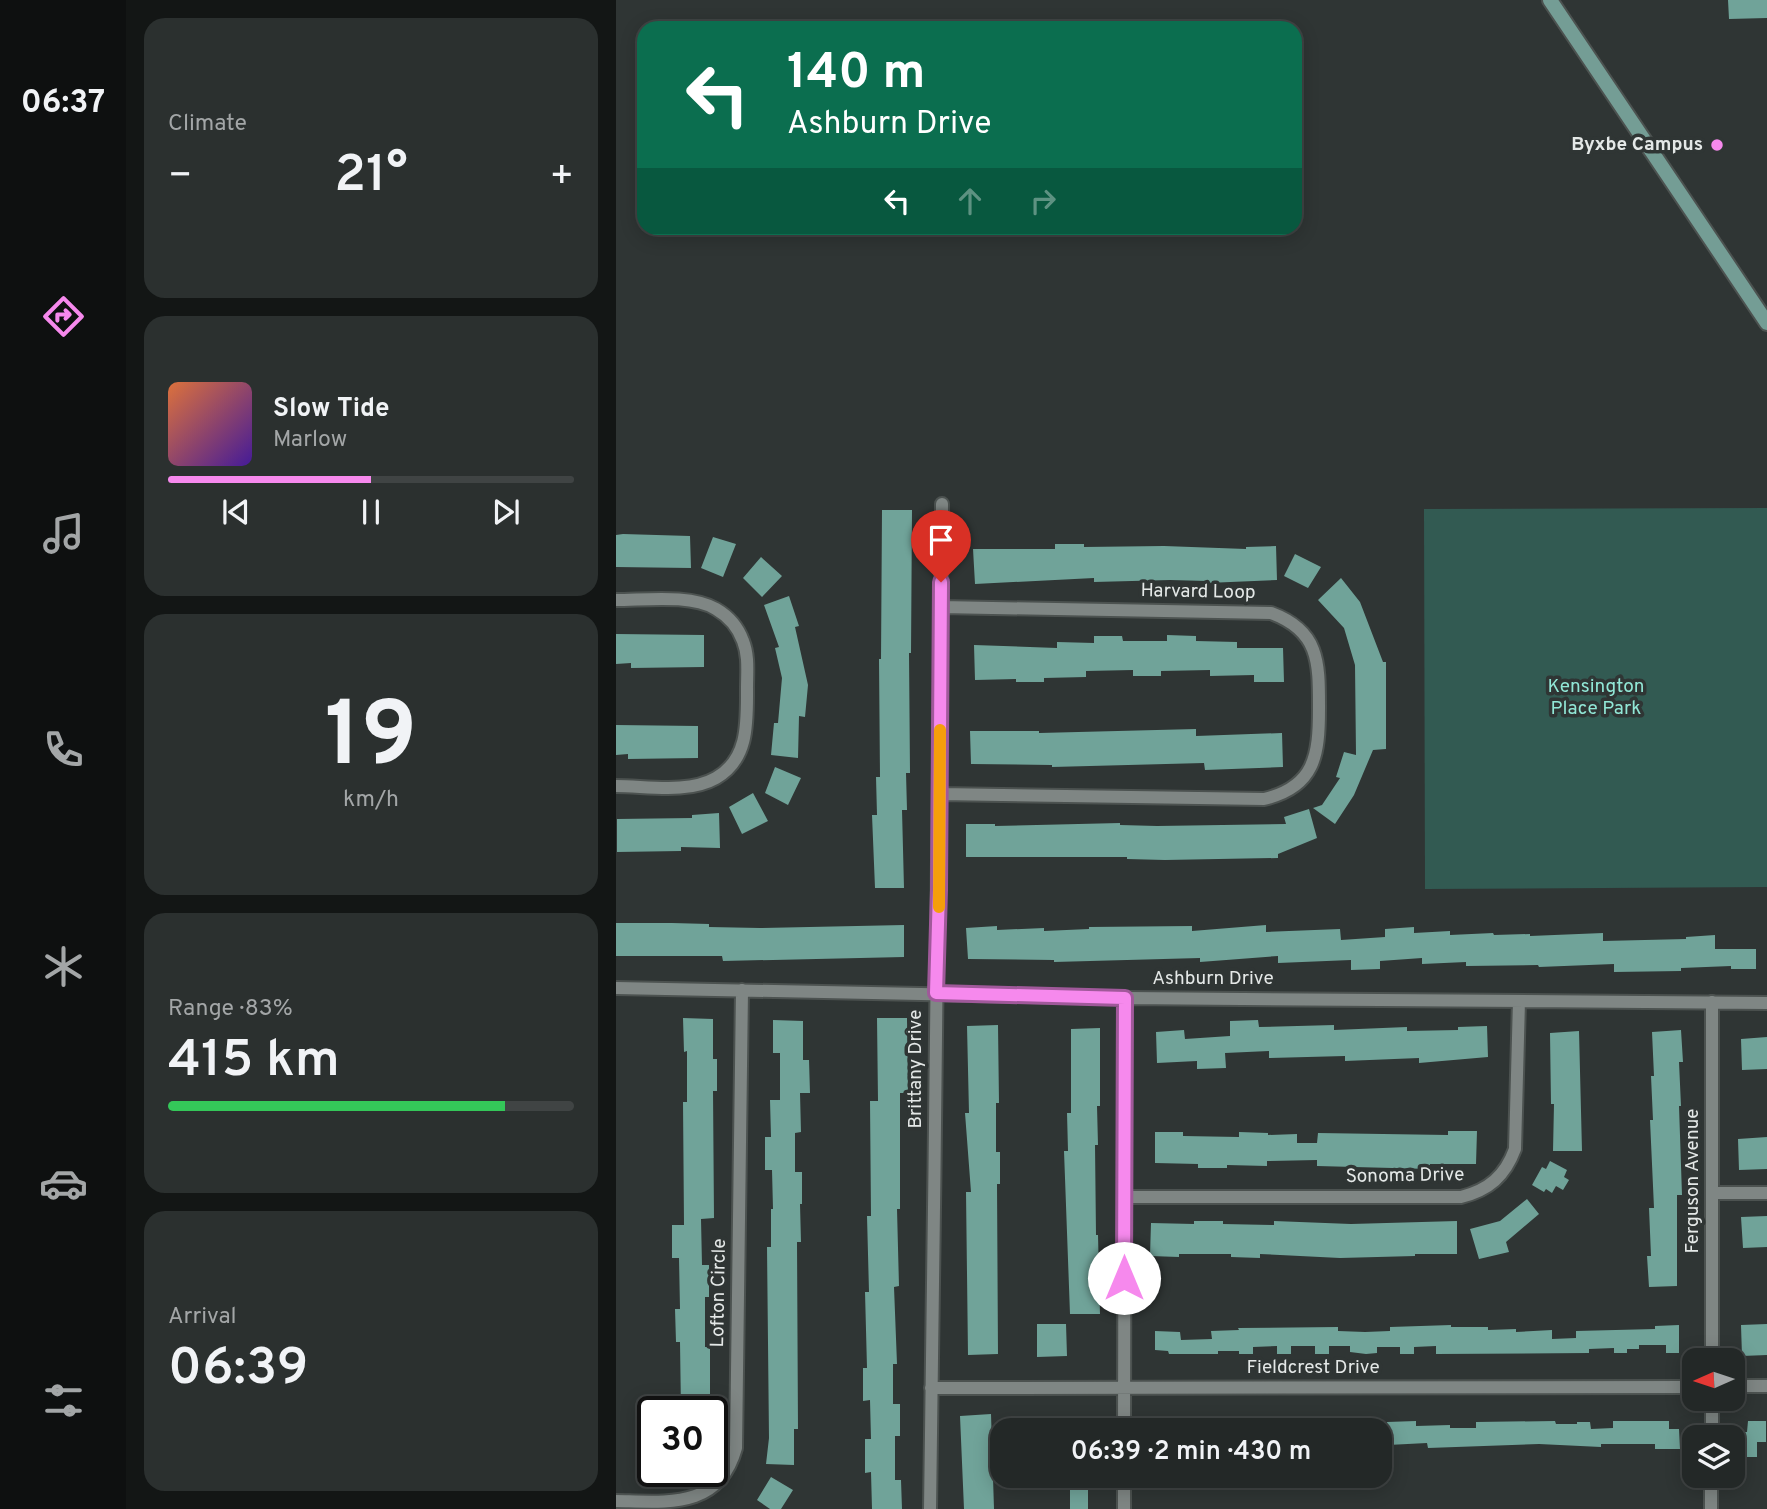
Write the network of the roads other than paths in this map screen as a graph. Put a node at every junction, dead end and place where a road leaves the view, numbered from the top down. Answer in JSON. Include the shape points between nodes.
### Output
{"nodes":[{"id":1,"x":1550,"y":0,"type":"edge"},
{"id":2,"x":1767,"y":323,"type":"edge"},
{"id":3,"x":942,"y":504,"type":"dead end"},
{"id":4,"x":616,"y":600,"type":"edge"},
{"id":5,"x":941,"y":607,"type":"junction"},
{"id":6,"x":616,"y":786,"type":"edge"},
{"id":7,"x":940,"y":794,"type":"junction"},
{"id":8,"x":616,"y":988,"type":"edge"},
{"id":9,"x":742,"y":989,"type":"junction"},
{"id":10,"x":936,"y":993,"type":"junction"},
{"id":11,"x":1125,"y":998,"type":"junction"},
{"id":12,"x":1519,"y":1001,"type":"junction"},
{"id":13,"x":1712,"y":1002,"type":"junction"},
{"id":14,"x":1767,"y":1003,"type":"edge"},
{"id":15,"x":1712,"y":1193,"type":"junction"},
{"id":16,"x":1767,"y":1193,"type":"edge"},
{"id":17,"x":1125,"y":1197,"type":"junction"},
{"id":18,"x":1712,"y":1348,"type":"edge"},
{"id":19,"x":1767,"y":1385,"type":"edge"},
{"id":20,"x":1745,"y":1386,"type":"edge"},
{"id":21,"x":1123,"y":1387,"type":"junction"},
{"id":22,"x":1682,"y":1387,"type":"edge"},
{"id":23,"x":932,"y":1388,"type":"junction"},
{"id":24,"x":1124,"y":1418,"type":"edge"},
{"id":25,"x":1124,"y":1488,"type":"edge"},
{"id":26,"x":1712,"y":1488,"type":"edge"},
{"id":27,"x":616,"y":1501,"type":"edge"},
{"id":28,"x":930,"y":1509,"type":"edge"},
{"id":29,"x":1124,"y":1509,"type":"edge"},
{"id":30,"x":1711,"y":1509,"type":"edge"}],
"edges":[{"from":1,"to":2,"type":"main road"},
{"from":3,"to":5,"type":"street","name":"Brittany Drive"},
{"from":4,"to":6,"type":"street","via":[[706,604],[734,625],[747,658],[745,739],[730,767],[706,783],[690,787]]},
{"from":5,"to":7,"type":"street","name":"Brittany Drive"},
{"from":5,"to":7,"type":"street","name":"Harvard Loop","via":[[1270,613],[1297,626],[1315,652],[1319,737],[1305,776],[1293,788],[1264,799]]},
{"from":7,"to":10,"type":"street","name":"Brittany Drive"},
{"from":8,"to":9,"type":"street","name":"Ashburn Drive"},
{"from":9,"to":10,"type":"street","name":"Ashburn Drive"},
{"from":9,"to":27,"type":"street","name":"Lofton Circle","via":[[736,1448],[726,1475],[706,1494],[678,1502]]},
{"from":10,"to":11,"type":"street","name":"Ashburn Drive"},
{"from":10,"to":23,"type":"street","name":"Brittany Drive"},
{"from":11,"to":12,"type":"street","name":"Ashburn Drive"},
{"from":11,"to":17,"type":"street"},
{"from":12,"to":13,"type":"street","name":"Ashburn Drive"},
{"from":12,"to":17,"type":"street","name":"Sonoma Drive","via":[[1515,1149],[1500,1177],[1476,1193],[1461,1197]]},
{"from":13,"to":14,"type":"street","name":"Ashburn Drive"},
{"from":13,"to":15,"type":"street","name":"Ferguson Avenue"},
{"from":15,"to":16,"type":"street"},
{"from":15,"to":18,"type":"street","name":"Ferguson Avenue"},
{"from":17,"to":21,"type":"street"},
{"from":19,"to":20,"type":"street"},
{"from":21,"to":22,"type":"street","name":"Fieldcrest Drive"},
{"from":21,"to":23,"type":"street","name":"Fieldcrest Drive"},
{"from":21,"to":24,"type":"street"},
{"from":23,"to":28,"type":"street","name":"Brittany Drive"},
{"from":25,"to":29,"type":"street"},
{"from":26,"to":30,"type":"street"}]}
